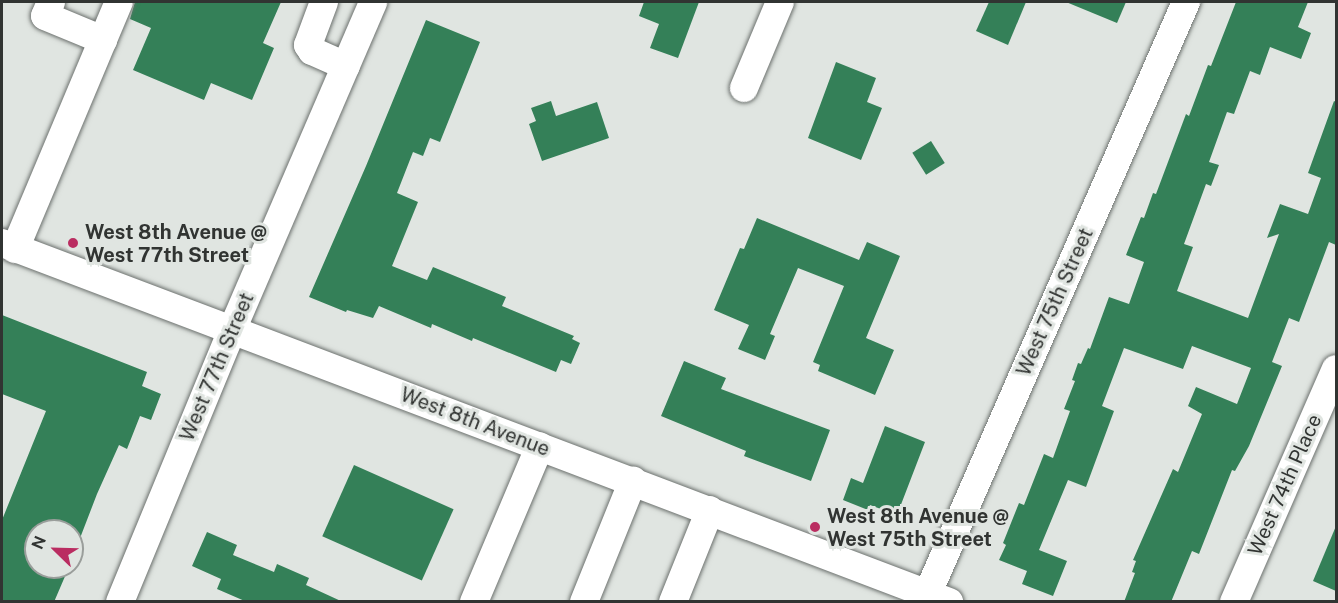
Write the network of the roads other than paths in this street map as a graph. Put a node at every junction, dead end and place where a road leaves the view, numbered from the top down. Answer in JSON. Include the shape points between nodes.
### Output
{"nodes":[{"id":1,"x":51,"y":2,"type":"edge"},
{"id":2,"x":119,"y":2,"type":"edge"},
{"id":3,"x":324,"y":2,"type":"edge"},
{"id":4,"x":373,"y":2,"type":"edge"},
{"id":5,"x":780,"y":2,"type":"edge"},
{"id":6,"x":1186,"y":2,"type":"edge"},
{"id":7,"x":103,"y":40,"type":"junction"},
{"id":8,"x":346,"y":66,"type":"junction"},
{"id":9,"x":744,"y":88,"type":"dead end"},
{"id":10,"x":8,"y":246,"type":"edge"},
{"id":11,"x":232,"y":330,"type":"junction"},
{"id":12,"x":1336,"y":369,"type":"edge"},
{"id":13,"x":540,"y":446,"type":"junction"},
{"id":14,"x":633,"y":481,"type":"junction"},
{"id":15,"x":710,"y":510,"type":"junction"},
{"id":16,"x":934,"y":599,"type":"edge"},
{"id":17,"x":120,"y":602,"type":"edge"},
{"id":18,"x":474,"y":602,"type":"edge"},
{"id":19,"x":584,"y":602,"type":"edge"},
{"id":20,"x":673,"y":602,"type":"edge"},
{"id":21,"x":1234,"y":602,"type":"edge"}],
"edges":[{"from":1,"to":7,"type":"street","via":[[45,16]]},
{"from":2,"to":7,"type":"street"},
{"from":3,"to":8,"type":"street","via":[[308,45],[312,51]]},
{"from":4,"to":8,"type":"street","name":"West 77th Street"},
{"from":5,"to":9,"type":"street"},
{"from":6,"to":16,"type":"street","name":"West 75th Street"},
{"from":7,"to":10,"type":"street"},
{"from":8,"to":11,"type":"street","name":"West 77th Street"},
{"from":10,"to":11,"type":"street","name":"West 8th Avenue"},
{"from":11,"to":13,"type":"street","name":"West 8th Avenue"},
{"from":11,"to":17,"type":"street","name":"West 77th Street"},
{"from":12,"to":21,"type":"street","name":"West 74th Place"},
{"from":13,"to":14,"type":"street","name":"West 8th Avenue"},
{"from":13,"to":18,"type":"street"},
{"from":14,"to":15,"type":"street","name":"West 8th Avenue"},
{"from":14,"to":19,"type":"street"},
{"from":15,"to":16,"type":"street","name":"West 8th Avenue"},
{"from":15,"to":20,"type":"street"}]}
